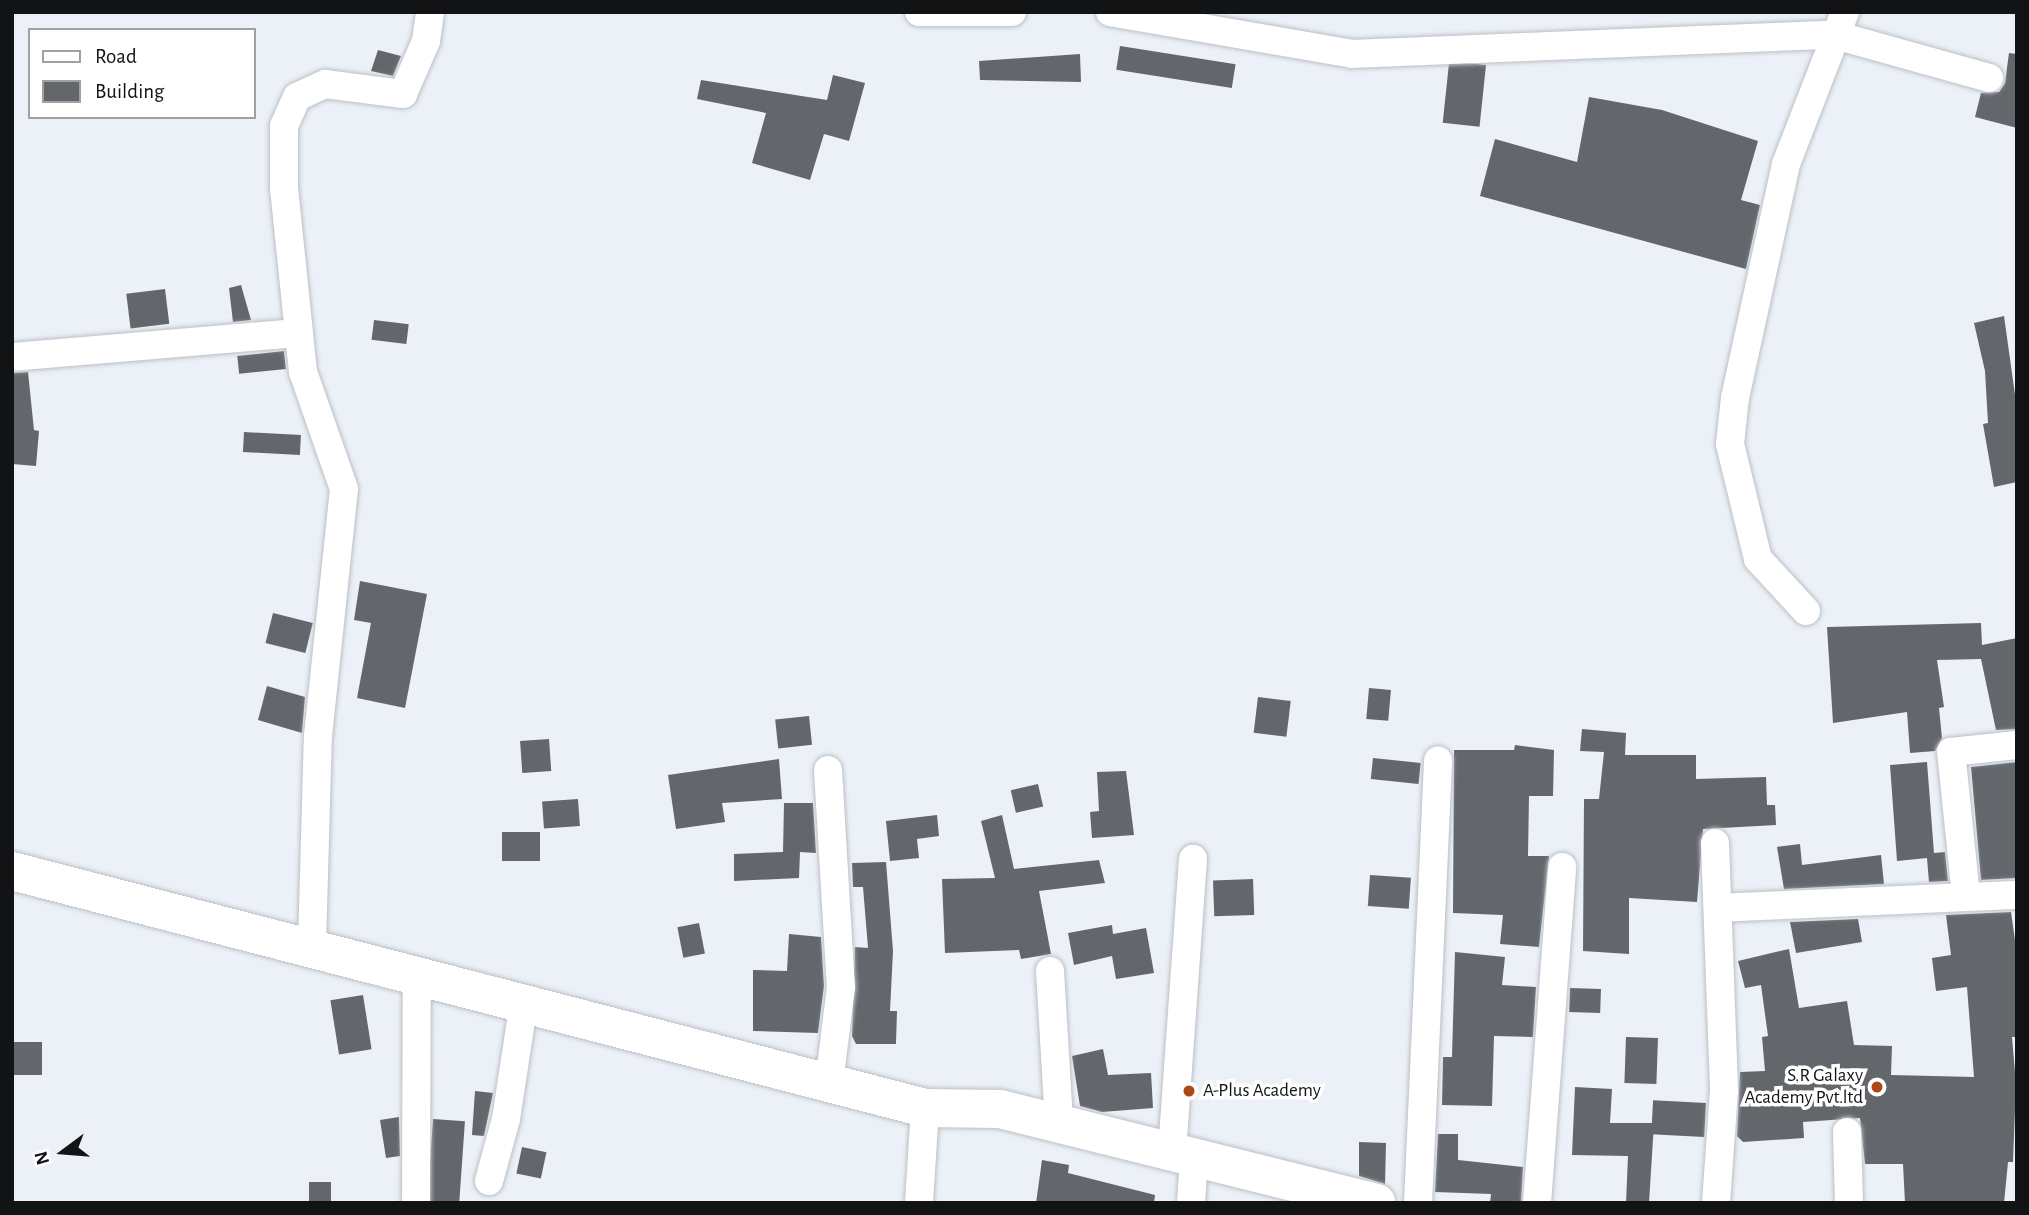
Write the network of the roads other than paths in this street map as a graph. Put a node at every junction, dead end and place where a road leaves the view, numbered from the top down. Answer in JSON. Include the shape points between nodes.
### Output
{"nodes":[{"id":1,"x":430,"y":12,"type":"edge"},
{"id":2,"x":919,"y":12,"type":"edge"},
{"id":3,"x":1012,"y":12,"type":"edge"},
{"id":4,"x":1110,"y":12,"type":"edge"},
{"id":5,"x":1840,"y":24,"type":"edge"},
{"id":6,"x":1989,"y":78,"type":"dead end"},
{"id":7,"x":298,"y":333,"type":"junction"},
{"id":8,"x":12,"y":357,"type":"edge"},
{"id":9,"x":1806,"y":611,"type":"dead end"},
{"id":10,"x":2017,"y":745,"type":"edge"},
{"id":11,"x":1438,"y":760,"type":"dead end"},
{"id":12,"x":828,"y":770,"type":"dead end"},
{"id":13,"x":1715,"y":843,"type":"dead end"},
{"id":14,"x":1194,"y":859,"type":"dead end"},
{"id":15,"x":1562,"y":867,"type":"dead end"},
{"id":16,"x":12,"y":871,"type":"edge"},
{"id":17,"x":2017,"y":895,"type":"edge"},
{"id":18,"x":1966,"y":896,"type":"junction"},
{"id":19,"x":1718,"y":908,"type":"junction"},
{"id":20,"x":312,"y":946,"type":"junction"},
{"id":21,"x":1051,"y":971,"type":"dead end"},
{"id":22,"x":417,"y":973,"type":"junction"},
{"id":23,"x":524,"y":1002,"type":"junction"},
{"id":24,"x":829,"y":1083,"type":"junction"},
{"id":25,"x":925,"y":1108,"type":"junction"},
{"id":26,"x":1059,"y":1124,"type":"junction"},
{"id":27,"x":1847,"y":1132,"type":"dead end"},
{"id":28,"x":1183,"y":1155,"type":"junction"},
{"id":29,"x":489,"y":1181,"type":"dead end"},
{"id":30,"x":416,"y":1203,"type":"edge"},
{"id":31,"x":919,"y":1203,"type":"edge"},
{"id":32,"x":1191,"y":1203,"type":"edge"},
{"id":33,"x":1376,"y":1203,"type":"edge"},
{"id":34,"x":1418,"y":1203,"type":"edge"},
{"id":35,"x":1537,"y":1203,"type":"edge"},
{"id":36,"x":1716,"y":1203,"type":"edge"},
{"id":37,"x":1849,"y":1203,"type":"edge"}],
"edges":[{"from":1,"to":7,"type":"street","via":[[426,41],[403,94],[325,85],[297,97],[284,126],[284,189]]},
{"from":2,"to":3,"type":"street","via":[[967,16]]},
{"from":4,"to":5,"type":"street","via":[[1352,54]]},
{"from":5,"to":6,"type":"street"},
{"from":5,"to":9,"type":"street","via":[[1786,164],[1735,398],[1730,444],[1758,559]]},
{"from":7,"to":8,"type":"street"},
{"from":7,"to":20,"type":"street","via":[[303,372],[344,489],[318,736]]},
{"from":10,"to":18,"type":"street","via":[[1951,752]]},
{"from":11,"to":34,"type":"street"},
{"from":12,"to":24,"type":"street","via":[[841,987]]},
{"from":13,"to":19,"type":"street"},
{"from":14,"to":28,"type":"street"},
{"from":15,"to":35,"type":"street"},
{"from":16,"to":20,"type":"street"},
{"from":17,"to":18,"type":"street"},
{"from":18,"to":19,"type":"street"},
{"from":19,"to":36,"type":"street","via":[[1724,1091]]},
{"from":20,"to":22,"type":"street"},
{"from":21,"to":26,"type":"street"},
{"from":22,"to":23,"type":"street"},
{"from":22,"to":30,"type":"street"},
{"from":23,"to":24,"type":"street"},
{"from":23,"to":29,"type":"street","via":[[506,1119]]},
{"from":24,"to":25,"type":"street"},
{"from":25,"to":26,"type":"street","via":[[1000,1110]]},
{"from":25,"to":31,"type":"street"},
{"from":26,"to":28,"type":"street"},
{"from":27,"to":37,"type":"street"},
{"from":28,"to":32,"type":"street"},
{"from":28,"to":33,"type":"street"}]}
